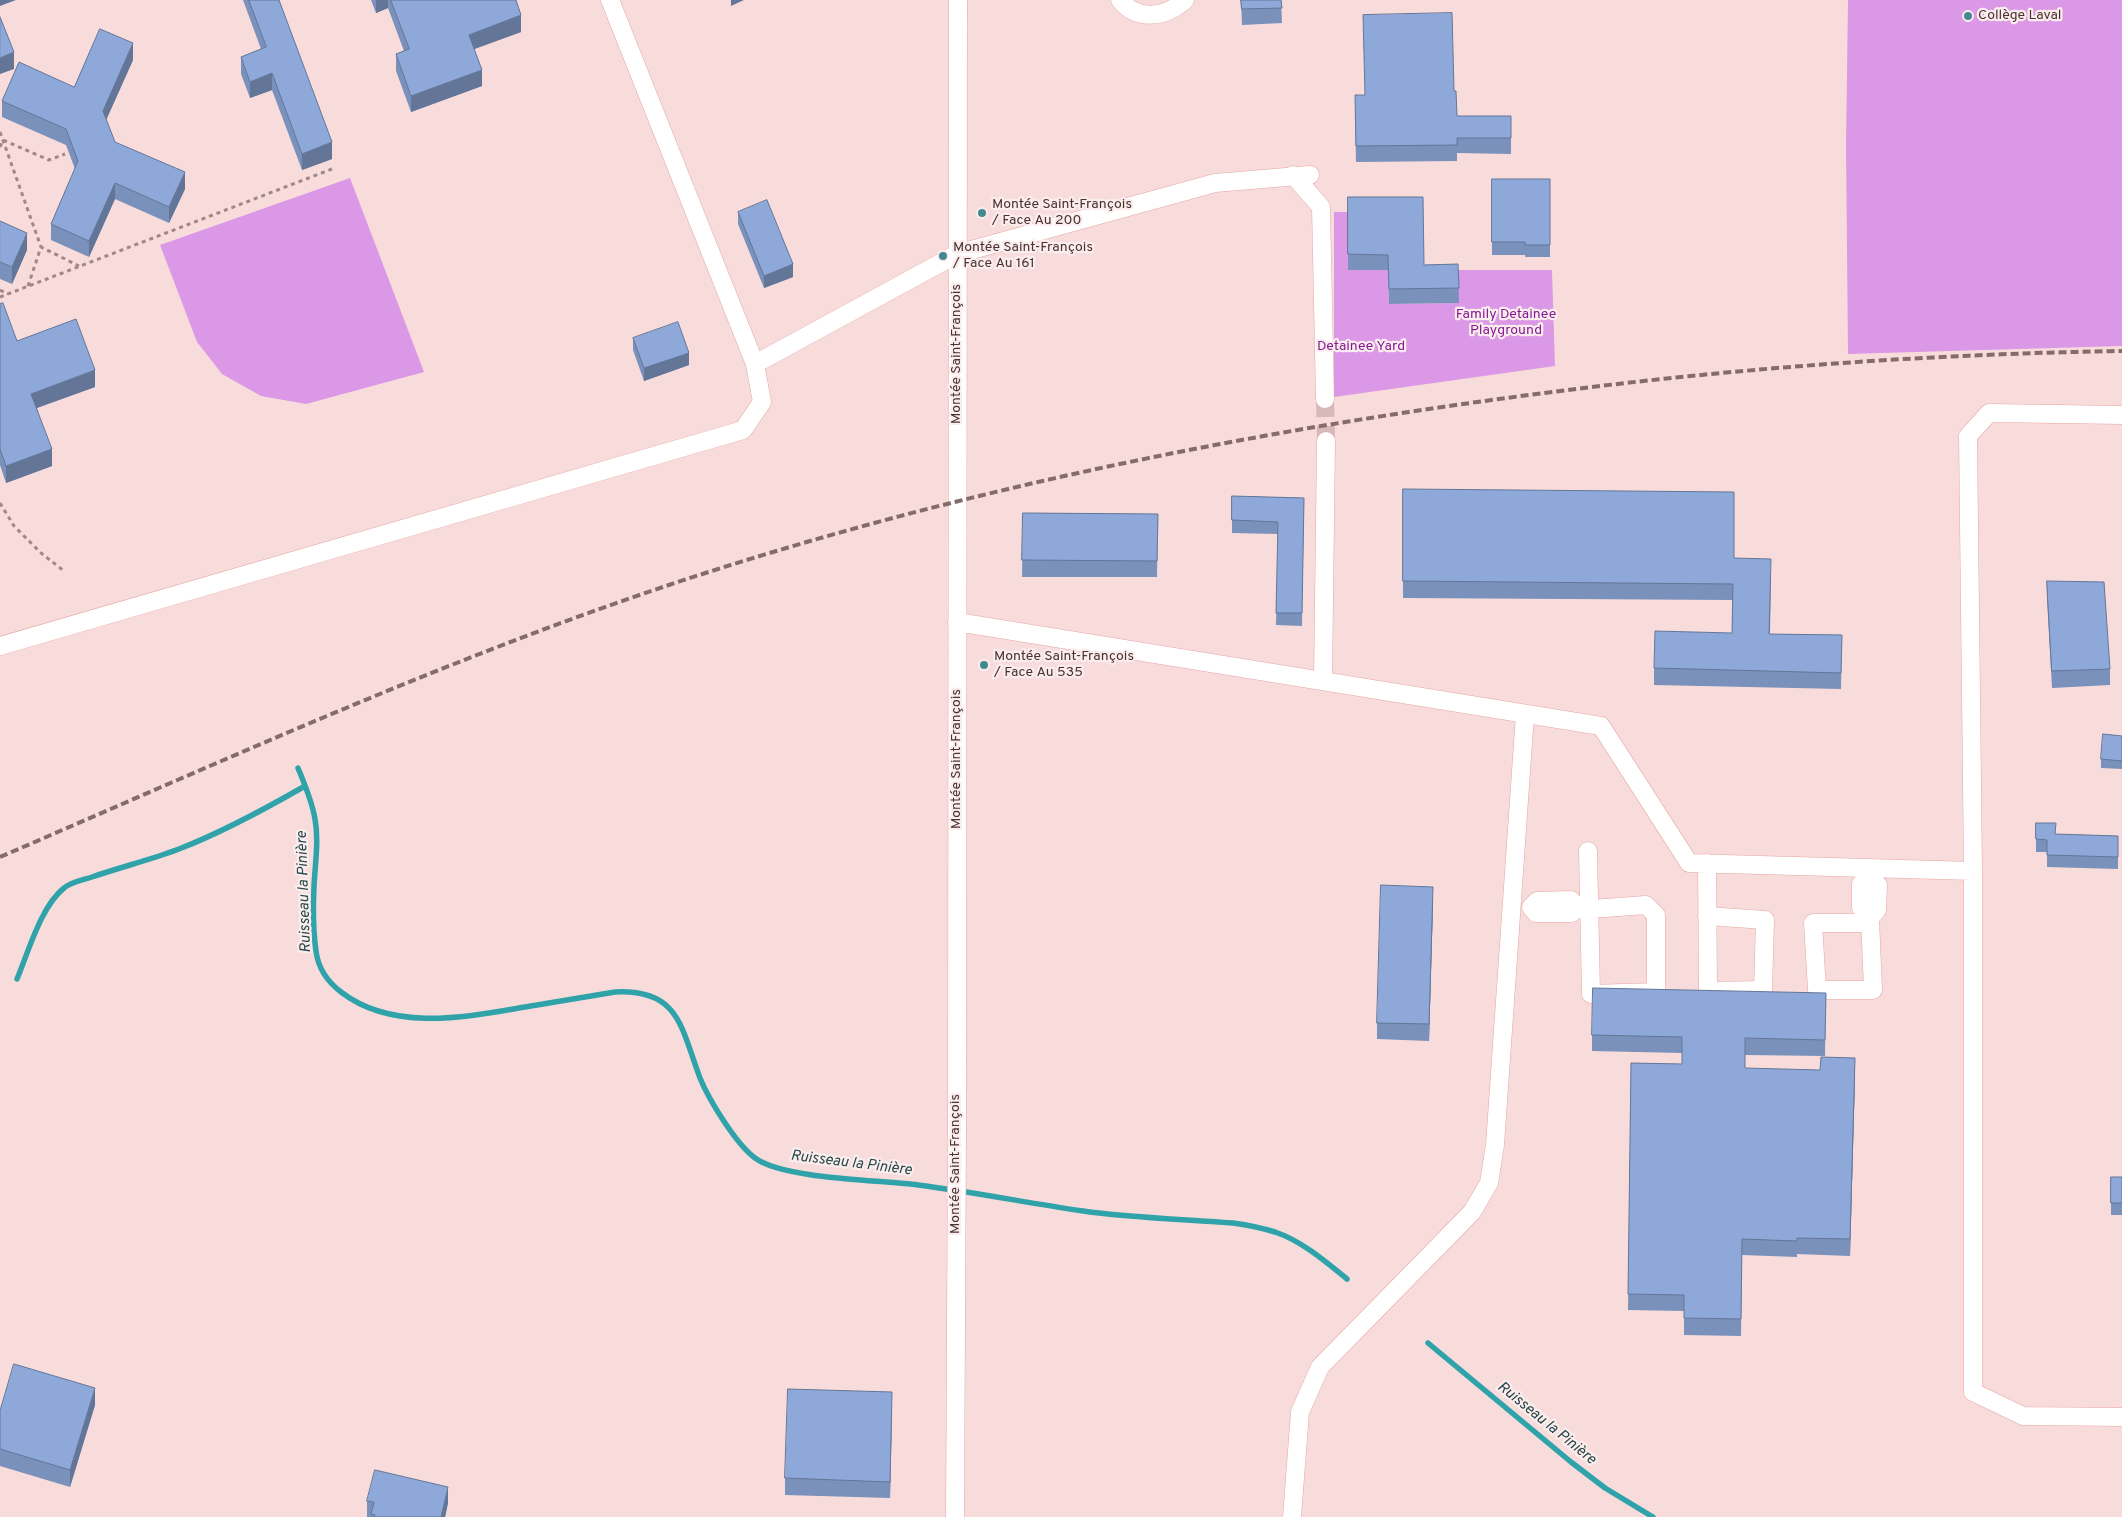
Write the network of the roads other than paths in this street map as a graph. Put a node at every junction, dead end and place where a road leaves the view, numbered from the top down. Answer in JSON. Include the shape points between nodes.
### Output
{"nodes":[{"id":1,"x":610,"y":0,"type":"edge"},
{"id":2,"x":958,"y":0,"type":"edge"},
{"id":3,"x":1120,"y":0,"type":"edge"},
{"id":4,"x":1185,"y":0,"type":"edge"},
{"id":5,"x":957,"y":254,"type":"junction"},
{"id":6,"x":755,"y":364,"type":"junction"},
{"id":7,"x":1325,"y":399,"type":"tunnel mouth"},
{"id":8,"x":2122,"y":415,"type":"edge"},
{"id":9,"x":1326,"y":441,"type":"tunnel mouth"},
{"id":10,"x":957,"y":622,"type":"junction"},
{"id":11,"x":0,"y":646,"type":"edge"},
{"id":12,"x":1323,"y":681,"type":"junction"},
{"id":13,"x":1525,"y":714,"type":"junction"},
{"id":14,"x":1588,"y":851,"type":"dead end"},
{"id":15,"x":1707,"y":864,"type":"junction"},
{"id":16,"x":1973,"y":871,"type":"junction"},
{"id":17,"x":1868,"y":873,"type":"junction"},
{"id":18,"x":1511,"y":906,"type":"junction"},
{"id":19,"x":1585,"y":908,"type":"junction"},
{"id":20,"x":1707,"y":916,"type":"junction"},
{"id":21,"x":1869,"y":920,"type":"junction"},
{"id":22,"x":2122,"y":1417,"type":"edge"},
{"id":23,"x":955,"y":1517,"type":"edge"},
{"id":24,"x":1292,"y":1517,"type":"edge"}],
"edges":[{"from":1,"to":6,"type":"street"},
{"from":2,"to":5,"type":"street","name":"Montée Saint-François"},
{"from":3,"to":4,"type":"street","via":[[1134,11],[1148,15],[1163,14]]},
{"from":5,"to":6,"type":"street"},
{"from":5,"to":7,"type":"street","via":[[1215,183],[1301,175],[1321,207]]},
{"from":5,"to":10,"type":"street","name":"Montée Saint-François"},
{"from":6,"to":11,"type":"street","via":[[762,402],[744,430]]},
{"from":8,"to":16,"type":"street","via":[[1989,413],[1968,436]]},
{"from":9,"to":12,"type":"street"},
{"from":10,"to":12,"type":"street"},
{"from":10,"to":23,"type":"street","name":"Montée Saint-François"},
{"from":12,"to":13,"type":"street"},
{"from":13,"to":15,"type":"street","via":[[1601,726],[1689,863]]},
{"from":13,"to":18,"type":"street"},
{"from":14,"to":19,"type":"street"},
{"from":15,"to":17,"type":"street"},
{"from":15,"to":20,"type":"street"},
{"from":16,"to":17,"type":"street"},
{"from":16,"to":22,"type":"street","via":[[1973,1392],[2023,1416]]},
{"from":17,"to":21,"type":"street","via":[[1878,886],[1877,910]]},
{"from":18,"to":19,"type":"street","via":[[1531,907],[1537,901],[1571,900]]},
{"from":18,"to":24,"type":"street","via":[[1489,1183],[1472,1212],[1320,1367],[1300,1412]]},
{"from":19,"to":19,"type":"street","via":[[1646,904],[1656,915],[1656,992],[1592,994]]},
{"from":20,"to":20,"type":"street","via":[[1708,991],[1763,990],[1765,920]]},
{"from":21,"to":21,"type":"street","via":[[1873,990],[1817,990],[1814,923]]}]}
